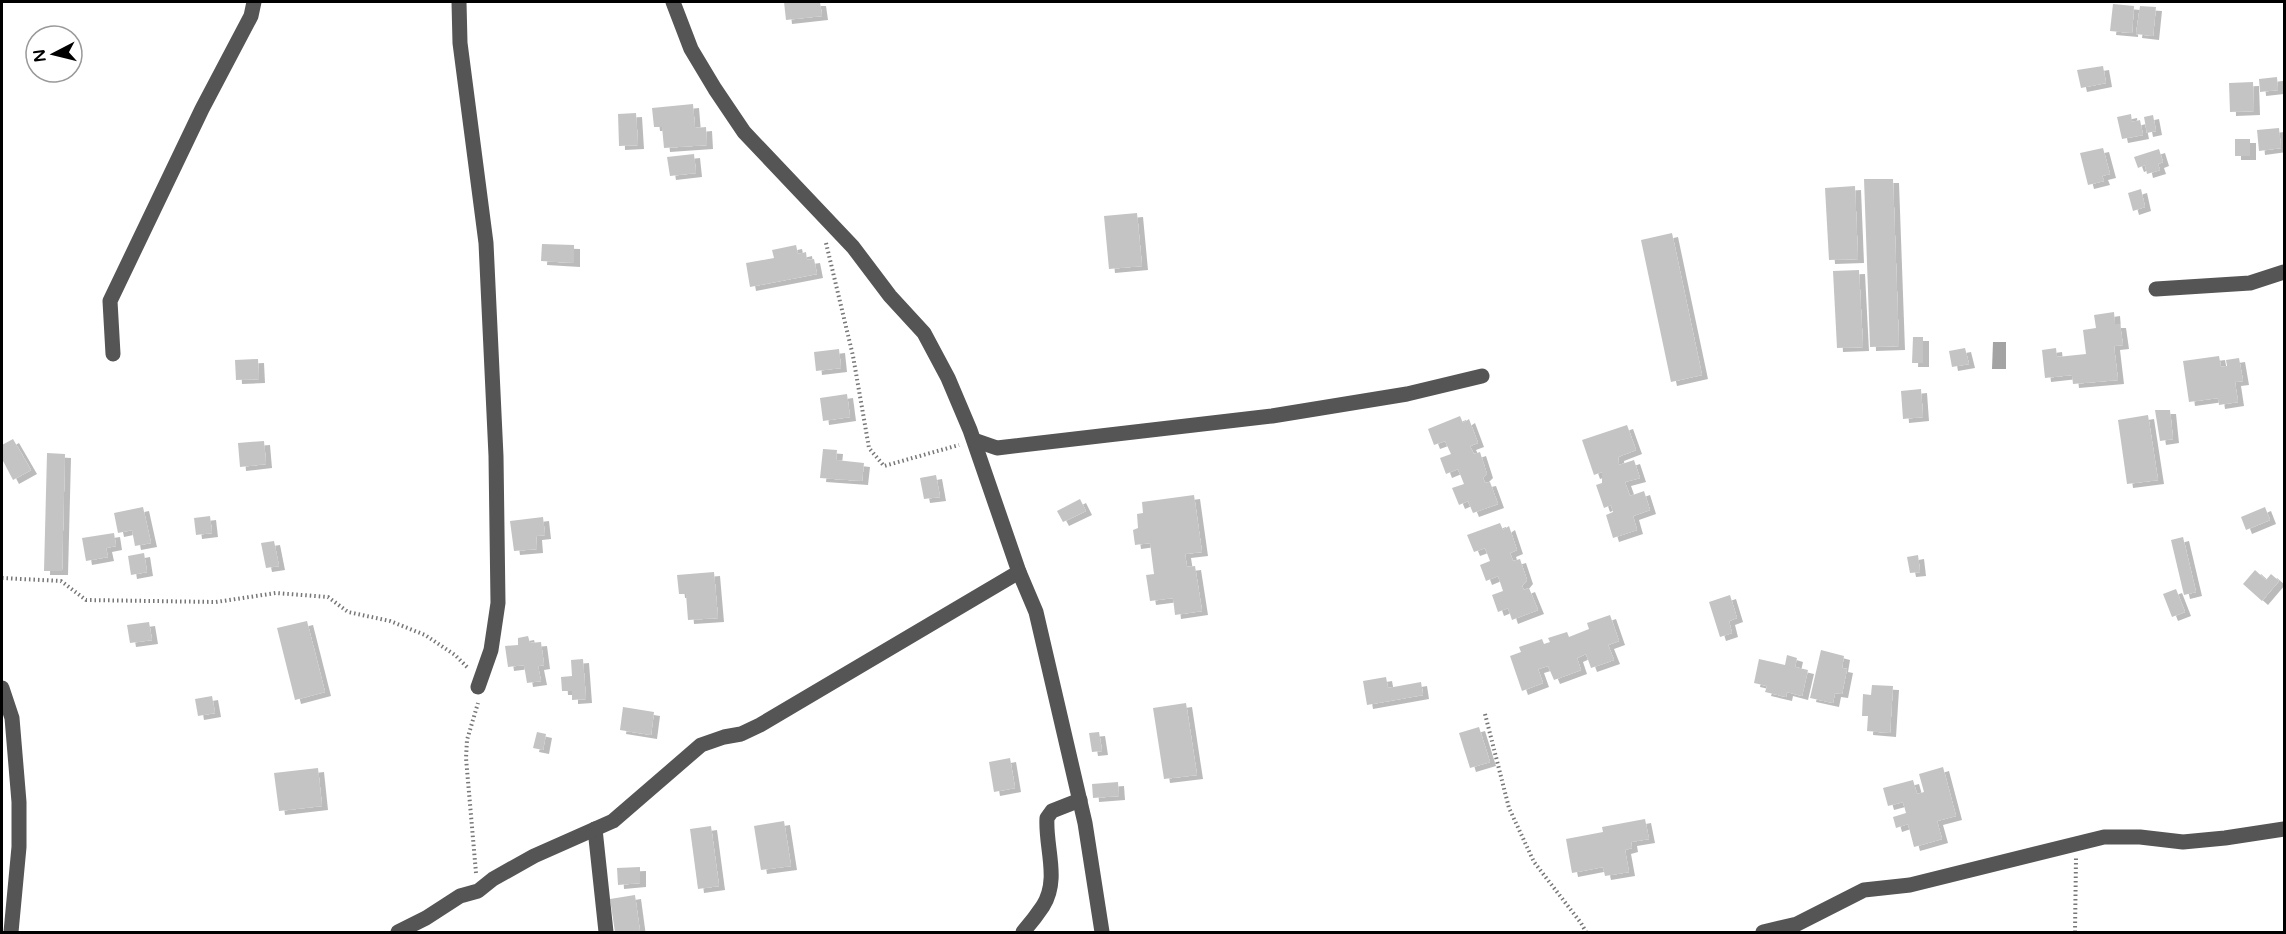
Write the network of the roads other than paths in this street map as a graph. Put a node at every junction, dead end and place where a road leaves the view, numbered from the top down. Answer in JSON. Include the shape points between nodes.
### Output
{"nodes":[{"id":1,"x":254,"y":2,"type":"edge"},
{"id":2,"x":459,"y":2,"type":"edge"},
{"id":3,"x":673,"y":2,"type":"edge"},
{"id":4,"x":2284,"y":272,"type":"edge"},
{"id":5,"x":2156,"y":289,"type":"dead end"},
{"id":6,"x":113,"y":354,"type":"dead end"},
{"id":7,"x":1482,"y":376,"type":"dead end"},
{"id":8,"x":974,"y":440,"type":"junction"},
{"id":9,"x":1018,"y":572,"type":"junction"},
{"id":10,"x":478,"y":687,"type":"road end"},
{"id":11,"x":2,"y":688,"type":"edge"},
{"id":12,"x":1080,"y":800,"type":"junction"},
{"id":13,"x":595,"y":829,"type":"junction"},
{"id":14,"x":2284,"y":829,"type":"edge"},
{"id":15,"x":10,"y":933,"type":"edge"},
{"id":16,"x":398,"y":933,"type":"edge"},
{"id":17,"x":606,"y":933,"type":"edge"},
{"id":18,"x":1023,"y":933,"type":"edge"},
{"id":19,"x":1102,"y":933,"type":"edge"},
{"id":20,"x":1763,"y":933,"type":"edge"}],
"edges":[{"from":1,"to":6,"type":"street","via":[[251,16],[110,301]]},
{"from":2,"to":10,"type":"street","via":[[460,43],[486,243],[496,456],[498,603],[491,650]]},
{"from":3,"to":8,"type":"street","via":[[691,48],[744,132],[853,247],[924,333]]},
{"from":4,"to":5,"type":"street","via":[[2250,282]]},
{"from":7,"to":8,"type":"street","via":[[1407,394],[1260,418],[997,448]]},
{"from":8,"to":9,"type":"street"},
{"from":9,"to":12,"type":"street","via":[[1036,612]]},
{"from":9,"to":13,"type":"street","via":[[760,724],[741,734],[701,745],[613,821]]},
{"from":11,"to":15,"type":"street","via":[[12,718],[19,802],[19,847]]},
{"from":12,"to":18,"type":"street","via":[[1052,811],[1047,818],[1050,889],[1044,905]]},
{"from":12,"to":19,"type":"street"},
{"from":13,"to":16,"type":"street","via":[[534,856]]},
{"from":13,"to":17,"type":"street"},
{"from":14,"to":20,"type":"street","via":[[2183,842],[2104,837],[1910,885],[1864,890],[1797,924]]}]}
